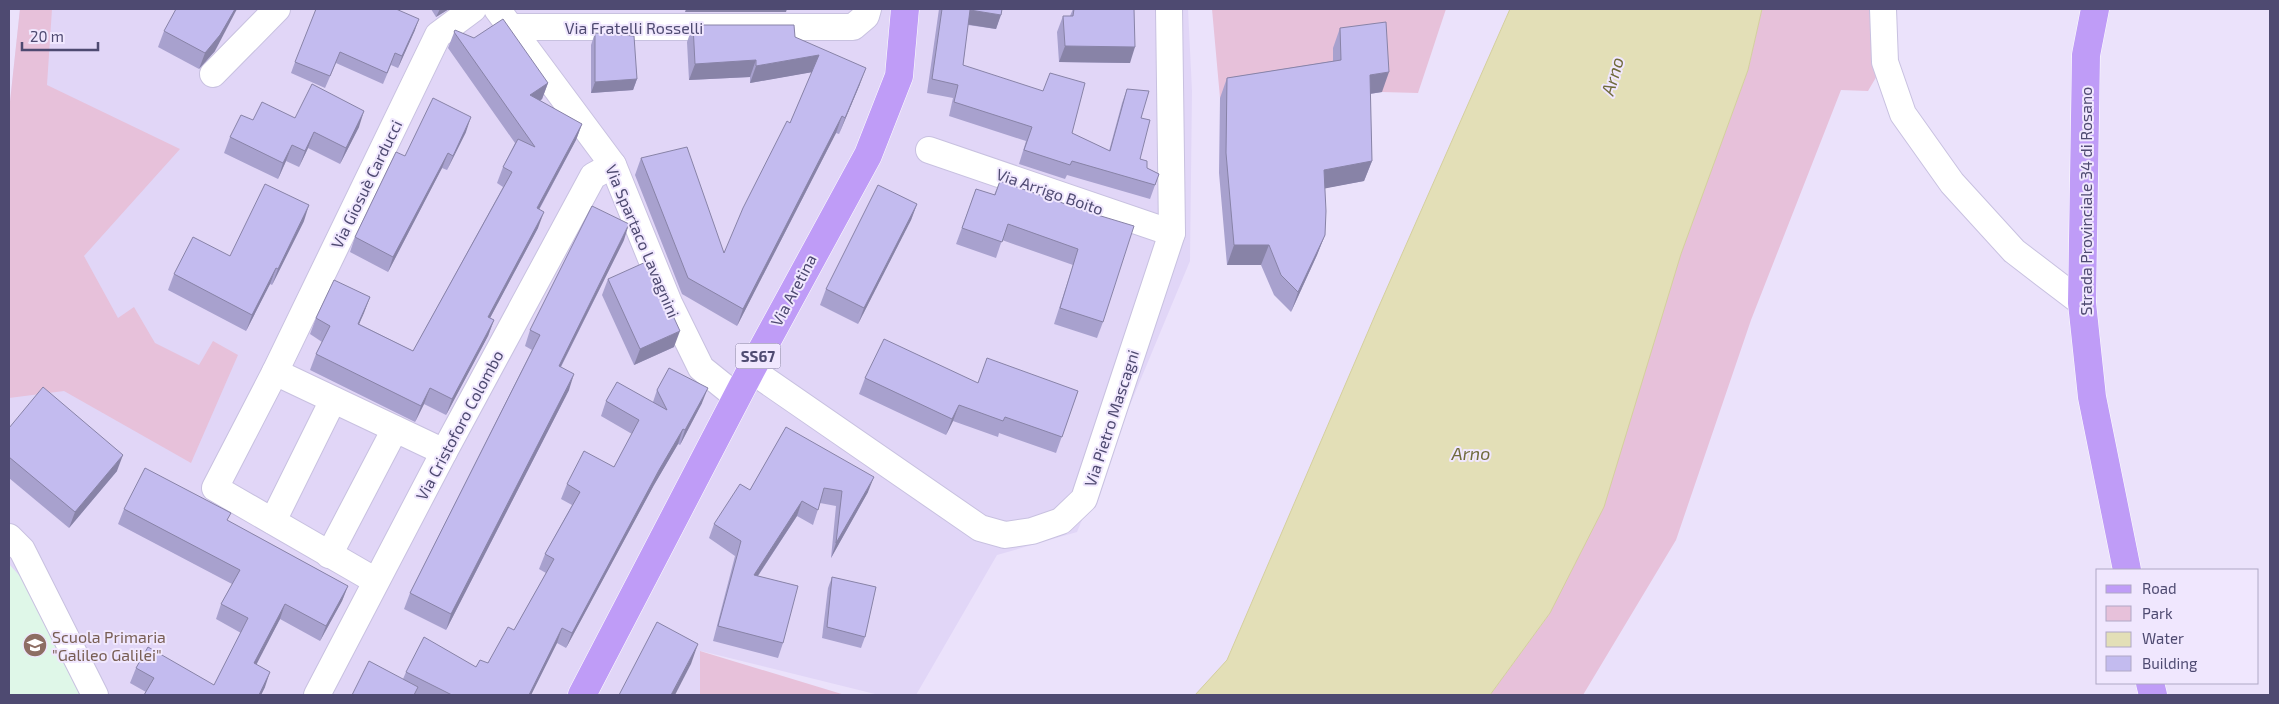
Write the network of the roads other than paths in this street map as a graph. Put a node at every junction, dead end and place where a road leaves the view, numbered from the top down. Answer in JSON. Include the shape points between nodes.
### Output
{"nodes":[{"id":1,"x":278,"y":9,"type":"edge"},
{"id":2,"x":473,"y":9,"type":"edge"},
{"id":3,"x":868,"y":9,"type":"edge"},
{"id":4,"x":905,"y":9,"type":"edge"},
{"id":5,"x":1169,"y":9,"type":"edge"},
{"id":6,"x":1883,"y":9,"type":"edge"},
{"id":7,"x":2095,"y":9,"type":"edge"},
{"id":8,"x":504,"y":18,"type":"edge"},
{"id":9,"x":213,"y":74,"type":"dead end"},
{"id":10,"x":929,"y":150,"type":"dead end"},
{"id":11,"x":613,"y":165,"type":"junction"},
{"id":12,"x":1172,"y":233,"type":"junction"},
{"id":13,"x":2082,"y":303,"type":"junction"},
{"id":14,"x":751,"y":370,"type":"junction"},
{"id":15,"x":275,"y":372,"type":"junction"},
{"id":16,"x":737,"y":398,"type":"junction"},
{"id":17,"x":333,"y":400,"type":"junction"},
{"id":18,"x":395,"y":429,"type":"junction"},
{"id":19,"x":444,"y":452,"type":"junction"},
{"id":20,"x":272,"y":521,"type":"junction"},
{"id":21,"x":9,"y":537,"type":"edge"},
{"id":22,"x":329,"y":555,"type":"junction"},
{"id":23,"x":2127,"y":569,"type":"edge"},
{"id":24,"x":376,"y":581,"type":"junction"},
{"id":25,"x":95,"y":695,"type":"edge"},
{"id":26,"x":317,"y":695,"type":"edge"},
{"id":27,"x":582,"y":695,"type":"edge"}],
"edges":[{"from":1,"to":9,"type":"street"},
{"from":2,"to":15,"type":"street","name":"Via Giosuè Carducci","via":[[438,35]]},
{"from":3,"to":8,"type":"street","name":"Via Fratelli Rosselli","via":[[866,16],[852,27]]},
{"from":4,"to":14,"type":"main road","name":"Via Aretina","number":"SS67","via":[[899,76],[868,155]]},
{"from":5,"to":12,"type":"street","name":"Via Pietro Mascagni"},
{"from":6,"to":13,"type":"street","via":[[1885,62],[1903,114],[1952,184],[2014,251]]},
{"from":7,"to":13,"type":"main road","name":"Strada Provinciale 34 di Rosano","via":[[2086,55]]},
{"from":8,"to":11,"type":"street","name":"Via Spartaco Lavagnini"},
{"from":10,"to":12,"type":"street","name":"Via Arrigo Boito"},
{"from":11,"to":16,"type":"street","name":"Via Spartaco Lavagnini","via":[[669,303],[701,368]]},
{"from":11,"to":19,"type":"street","name":"Via Cristoforo Colombo","via":[[593,176]]},
{"from":12,"to":14,"type":"street","name":"Via Pietro Mascagni","via":[[1084,499],[1061,521],[1032,531],[1005,536],[980,528]]},
{"from":13,"to":23,"type":"main road","name":"Strada Provinciale 34 di Rosano","via":[[2092,397]]},
{"from":14,"to":16,"type":"main road","name":"Via Aretina","number":"SS67"},
{"from":15,"to":17,"type":"street"},
{"from":15,"to":20,"type":"street","name":"Via Giosuè Carducci","via":[[215,488]]},
{"from":16,"to":27,"type":"main road","name":"Via Aretina","number":"SS67"},
{"from":17,"to":18,"type":"street"},
{"from":17,"to":20,"type":"street"},
{"from":18,"to":19,"type":"street"},
{"from":18,"to":22,"type":"street"},
{"from":19,"to":24,"type":"street","name":"Via Cristoforo Colombo"},
{"from":20,"to":22,"type":"street"},
{"from":21,"to":25,"type":"street","via":[[22,550]]},
{"from":22,"to":24,"type":"street"},
{"from":24,"to":26,"type":"street","name":"Via Cristoforo Colombo"}]}
